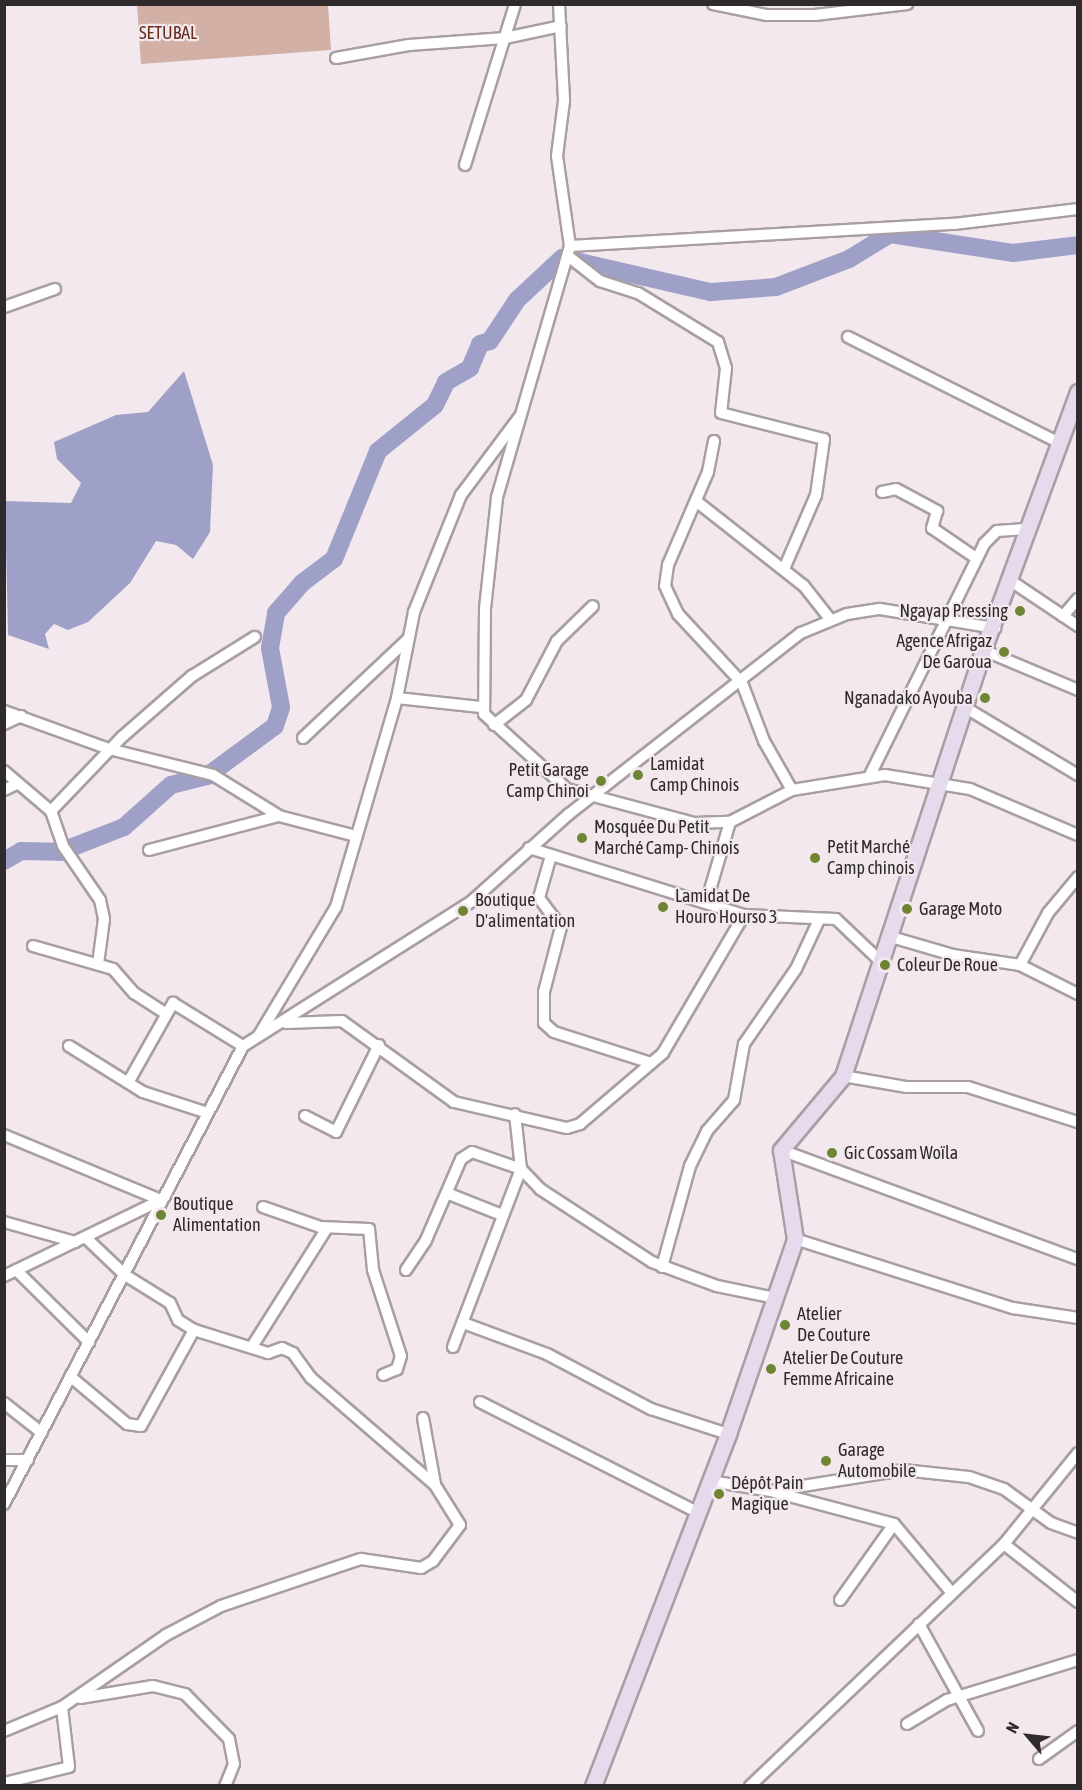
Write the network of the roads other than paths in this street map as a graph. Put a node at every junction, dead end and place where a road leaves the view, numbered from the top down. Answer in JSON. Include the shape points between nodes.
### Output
{"nodes":[{"id":1,"x":516,"y":4,"type":"edge"},
{"id":2,"x":558,"y":4,"type":"edge"},
{"id":3,"x":713,"y":4,"type":"edge"},
{"id":4,"x":907,"y":4,"type":"edge"},
{"id":5,"x":561,"y":26,"type":"junction"},
{"id":6,"x":505,"y":38,"type":"junction"},
{"id":7,"x":336,"y":58,"type":"dead end"},
{"id":8,"x":465,"y":165,"type":"dead end"},
{"id":9,"x":1077,"y":209,"type":"edge"},
{"id":10,"x":569,"y":251,"type":"junction"},
{"id":11,"x":55,"y":289,"type":"dead end"},
{"id":12,"x":4,"y":307,"type":"edge"},
{"id":13,"x":848,"y":337,"type":"dead end"},
{"id":14,"x":1076,"y":402,"type":"edge"},
{"id":15,"x":523,"y":412,"type":"junction"},
{"id":16,"x":714,"y":441,"type":"dead end"},
{"id":17,"x":1060,"y":443,"type":"junction"},
{"id":18,"x":882,"y":492,"type":"dead end"},
{"id":19,"x":696,"y":501,"type":"junction"},
{"id":20,"x":1029,"y":529,"type":"junction"},
{"id":21,"x":976,"y":558,"type":"junction"},
{"id":22,"x":784,"y":569,"type":"junction"},
{"id":23,"x":1011,"y":581,"type":"junction"},
{"id":24,"x":1077,"y":599,"type":"edge"},
{"id":25,"x":593,"y":606,"type":"dead end"},
{"id":26,"x":1063,"y":616,"type":"junction"},
{"id":27,"x":948,"y":617,"type":"junction"},
{"id":28,"x":830,"y":619,"type":"junction"},
{"id":29,"x":1077,"y":626,"type":"edge"},
{"id":30,"x":995,"y":628,"type":"junction"},
{"id":31,"x":255,"y":637,"type":"dead end"},
{"id":32,"x":407,"y":640,"type":"junction"},
{"id":33,"x":983,"y":650,"type":"junction"},
{"id":34,"x":742,"y":683,"type":"junction"},
{"id":35,"x":1077,"y":690,"type":"edge"},
{"id":36,"x":397,"y":698,"type":"junction"},
{"id":37,"x":481,"y":707,"type":"junction"},
{"id":38,"x":966,"y":708,"type":"junction"},
{"id":39,"x":4,"y":711,"type":"edge"},
{"id":40,"x":21,"y":716,"type":"junction"},
{"id":41,"x":4,"y":724,"type":"edge"},
{"id":42,"x":494,"y":724,"type":"junction"},
{"id":43,"x":303,"y":738,"type":"dead end"},
{"id":44,"x":109,"y":749,"type":"junction"},
{"id":45,"x":4,"y":771,"type":"edge"},
{"id":46,"x":1077,"y":775,"type":"edge"},
{"id":47,"x":870,"y":776,"type":"junction"},
{"id":48,"x":941,"y":781,"type":"junction"},
{"id":49,"x":17,"y":784,"type":"junction"},
{"id":50,"x":4,"y":790,"type":"edge"},
{"id":51,"x":792,"y":790,"type":"junction"},
{"id":52,"x":593,"y":796,"type":"junction"},
{"id":53,"x":51,"y":811,"type":"junction"},
{"id":54,"x":279,"y":816,"type":"junction"},
{"id":55,"x":730,"y":822,"type":"junction"},
{"id":56,"x":1077,"y":835,"type":"edge"},
{"id":57,"x":356,"y":836,"type":"junction"},
{"id":58,"x":529,"y":848,"type":"junction"},
{"id":59,"x":149,"y":850,"type":"dead end"},
{"id":60,"x":550,"y":859,"type":"junction"},
{"id":61,"x":1077,"y":877,"type":"edge"},
{"id":62,"x":707,"y":900,"type":"junction"},
{"id":63,"x":744,"y":915,"type":"junction"},
{"id":64,"x":818,"y":922,"type":"junction"},
{"id":65,"x":888,"y":936,"type":"junction"},
{"id":66,"x":33,"y":946,"type":"dead end"},
{"id":67,"x":879,"y":960,"type":"junction"},
{"id":68,"x":98,"y":964,"type":"junction"},
{"id":69,"x":1020,"y":965,"type":"junction"},
{"id":70,"x":1077,"y":994,"type":"edge"},
{"id":71,"x":163,"y":1012,"type":"junction"},
{"id":72,"x":283,"y":1023,"type":"junction"},
{"id":73,"x":259,"y":1035,"type":"junction"},
{"id":74,"x":379,"y":1045,"type":"junction"},
{"id":75,"x":69,"y":1046,"type":"dead end"},
{"id":76,"x":243,"y":1046,"type":"junction"},
{"id":77,"x":651,"y":1063,"type":"junction"},
{"id":78,"x":843,"y":1076,"type":"junction"},
{"id":79,"x":129,"y":1081,"type":"junction"},
{"id":80,"x":208,"y":1113,"type":"junction"},
{"id":81,"x":515,"y":1114,"type":"junction"},
{"id":82,"x":305,"y":1116,"type":"dead end"},
{"id":83,"x":1077,"y":1122,"type":"edge"},
{"id":84,"x":4,"y":1135,"type":"edge"},
{"id":85,"x":781,"y":1150,"type":"junction"},
{"id":86,"x":521,"y":1169,"type":"junction"},
{"id":87,"x":448,"y":1194,"type":"junction"},
{"id":88,"x":161,"y":1200,"type":"junction"},
{"id":89,"x":263,"y":1207,"type":"dead end"},
{"id":90,"x":502,"y":1215,"type":"junction"},
{"id":91,"x":4,"y":1222,"type":"edge"},
{"id":92,"x":327,"y":1228,"type":"junction"},
{"id":93,"x":87,"y":1239,"type":"junction"},
{"id":94,"x":795,"y":1239,"type":"junction"},
{"id":95,"x":75,"y":1242,"type":"junction"},
{"id":96,"x":1077,"y":1259,"type":"edge"},
{"id":97,"x":662,"y":1266,"type":"junction"},
{"id":98,"x":16,"y":1270,"type":"junction"},
{"id":99,"x":405,"y":1270,"type":"dead end"},
{"id":100,"x":125,"y":1275,"type":"junction"},
{"id":101,"x":4,"y":1276,"type":"edge"},
{"id":102,"x":775,"y":1298,"type":"junction"},
{"id":103,"x":1077,"y":1318,"type":"edge"},
{"id":104,"x":466,"y":1324,"type":"junction"},
{"id":105,"x":194,"y":1330,"type":"junction"},
{"id":106,"x":88,"y":1342,"type":"junction"},
{"id":107,"x":253,"y":1345,"type":"junction"},
{"id":108,"x":453,"y":1347,"type":"dead end"},
{"id":109,"x":383,"y":1375,"type":"dead end"},
{"id":110,"x":71,"y":1377,"type":"junction"},
{"id":111,"x":480,"y":1402,"type":"dead end"},
{"id":112,"x":4,"y":1403,"type":"edge"},
{"id":113,"x":423,"y":1418,"type":"dead end"},
{"id":114,"x":42,"y":1433,"type":"junction"},
{"id":115,"x":728,"y":1434,"type":"junction"},
{"id":116,"x":1077,"y":1453,"type":"edge"},
{"id":117,"x":4,"y":1460,"type":"edge"},
{"id":118,"x":28,"y":1460,"type":"junction"},
{"id":119,"x":711,"y":1481,"type":"junction"},
{"id":120,"x":435,"y":1485,"type":"junction"},
{"id":121,"x":771,"y":1491,"type":"junction"},
{"id":122,"x":4,"y":1504,"type":"edge"},
{"id":123,"x":1033,"y":1511,"type":"junction"},
{"id":124,"x":699,"y":1513,"type":"junction"},
{"id":125,"x":894,"y":1524,"type":"junction"},
{"id":126,"x":1077,"y":1533,"type":"edge"},
{"id":127,"x":1004,"y":1544,"type":"junction"},
{"id":128,"x":951,"y":1592,"type":"junction"},
{"id":129,"x":840,"y":1600,"type":"dead end"},
{"id":130,"x":1077,"y":1602,"type":"edge"},
{"id":131,"x":919,"y":1624,"type":"junction"},
{"id":132,"x":1077,"y":1660,"type":"edge"},
{"id":133,"x":961,"y":1696,"type":"junction"},
{"id":134,"x":73,"y":1698,"type":"junction"},
{"id":135,"x":62,"y":1707,"type":"junction"},
{"id":136,"x":907,"y":1724,"type":"dead end"},
{"id":137,"x":4,"y":1731,"type":"edge"},
{"id":138,"x":978,"y":1731,"type":"dead end"},
{"id":139,"x":1077,"y":1731,"type":"edge"},
{"id":140,"x":1039,"y":1759,"type":"dead end"},
{"id":141,"x":4,"y":1783,"type":"edge"},
{"id":142,"x":225,"y":1785,"type":"edge"},
{"id":143,"x":593,"y":1785,"type":"edge"},
{"id":144,"x":750,"y":1785,"type":"edge"}],
"edges":[{"from":1,"to":6,"type":"street"},
{"from":2,"to":5,"type":"street"},
{"from":3,"to":4,"type":"street","via":[[766,15],[815,15]]},
{"from":5,"to":6,"type":"street"},
{"from":5,"to":10,"type":"street","via":[[564,101],[557,156],[564,240]]},
{"from":6,"to":7,"type":"street","via":[[409,45]]},
{"from":6,"to":8,"type":"street"},
{"from":9,"to":10,"type":"street","via":[[954,224]]},
{"from":10,"to":15,"type":"street"},
{"from":10,"to":22,"type":"street","via":[[600,281],[638,293],[718,342],[726,368],[721,413],[824,440],[816,495]]},
{"from":11,"to":12,"type":"street"},
{"from":13,"to":17,"type":"street"},
{"from":14,"to":17,"type":"main road"},
{"from":15,"to":32,"type":"street","via":[[466,485]]},
{"from":15,"to":37,"type":"street","via":[[495,508]]},
{"from":16,"to":19,"type":"street"},
{"from":17,"to":20,"type":"main road"},
{"from":18,"to":21,"type":"street","via":[[896,489],[937,511],[932,528]]},
{"from":19,"to":22,"type":"street"},
{"from":19,"to":34,"type":"street","via":[[668,565],[667,596]]},
{"from":20,"to":21,"type":"street","via":[[998,531]]},
{"from":20,"to":23,"type":"main road"},
{"from":21,"to":27,"type":"street"},
{"from":22,"to":28,"type":"street","via":[[812,594]]},
{"from":23,"to":26,"type":"street"},
{"from":23,"to":30,"type":"main road"},
{"from":24,"to":26,"type":"street"},
{"from":25,"to":42,"type":"street","via":[[557,641],[526,700]]},
{"from":26,"to":29,"type":"street"},
{"from":27,"to":28,"type":"street","via":[[880,609]]},
{"from":27,"to":30,"type":"street"},
{"from":27,"to":47,"type":"street"},
{"from":28,"to":34,"type":"street","via":[[788,642]]},
{"from":30,"to":33,"type":"main road"},
{"from":31,"to":44,"type":"street","via":[[201,669]]},
{"from":32,"to":36,"type":"street"},
{"from":32,"to":43,"type":"street"},
{"from":33,"to":35,"type":"street"},
{"from":33,"to":38,"type":"main road"},
{"from":34,"to":51,"type":"street","via":[[764,741]]},
{"from":34,"to":52,"type":"street"},
{"from":36,"to":37,"type":"street"},
{"from":36,"to":57,"type":"street"},
{"from":37,"to":42,"type":"street"},
{"from":38,"to":46,"type":"street"},
{"from":38,"to":48,"type":"main road"},
{"from":39,"to":40,"type":"street"},
{"from":40,"to":41,"type":"street"},
{"from":40,"to":44,"type":"street"},
{"from":42,"to":52,"type":"street","via":[[559,785]]},
{"from":44,"to":53,"type":"street"},
{"from":44,"to":54,"type":"street","via":[[213,775]]},
{"from":45,"to":49,"type":"street"},
{"from":47,"to":48,"type":"street"},
{"from":47,"to":51,"type":"street"},
{"from":48,"to":56,"type":"street"},
{"from":48,"to":65,"type":"main road"},
{"from":49,"to":50,"type":"street"},
{"from":49,"to":53,"type":"street"},
{"from":51,"to":55,"type":"street"},
{"from":52,"to":55,"type":"street","via":[[694,823]]},
{"from":52,"to":58,"type":"street"},
{"from":53,"to":68,"type":"street","via":[[63,846],[100,900],[104,919]]},
{"from":54,"to":57,"type":"street"},
{"from":54,"to":59,"type":"street"},
{"from":55,"to":62,"type":"street"},
{"from":57,"to":73,"type":"street","via":[[332,919]]},
{"from":58,"to":60,"type":"street"},
{"from":58,"to":72,"type":"street","via":[[464,907]]},
{"from":60,"to":62,"type":"street"},
{"from":60,"to":77,"type":"street","via":[[539,898],[561,927],[544,992],[544,1023],[554,1032]]},
{"from":61,"to":69,"type":"street","via":[[1048,913]]},
{"from":62,"to":63,"type":"street"},
{"from":63,"to":64,"type":"street"},
{"from":63,"to":77,"type":"street","via":[[671,1041]]},
{"from":64,"to":67,"type":"street","via":[[836,919]]},
{"from":64,"to":97,"type":"street","via":[[796,969],[750,1031],[734,1100],[707,1131],[690,1166]]},
{"from":65,"to":67,"type":"main road"},
{"from":65,"to":69,"type":"street","via":[[953,955]]},
{"from":66,"to":68,"type":"street"},
{"from":67,"to":78,"type":"main road"},
{"from":68,"to":71,"type":"street","via":[[113,969],[134,993]]},
{"from":69,"to":70,"type":"street"},
{"from":71,"to":76,"type":"street","via":[[177,1004]]},
{"from":71,"to":79,"type":"street"},
{"from":72,"to":73,"type":"street"},
{"from":72,"to":74,"type":"street","via":[[334,1019]]},
{"from":73,"to":76,"type":"street"},
{"from":74,"to":81,"type":"street","via":[[454,1102]]},
{"from":74,"to":82,"type":"street","via":[[336,1132]]},
{"from":75,"to":79,"type":"street"},
{"from":76,"to":80,"type":"street"},
{"from":77,"to":81,"type":"street","via":[[573,1126]]},
{"from":78,"to":83,"type":"street","via":[[907,1087],[968,1087]]},
{"from":78,"to":85,"type":"main road"},
{"from":79,"to":80,"type":"street","via":[[142,1092]]},
{"from":80,"to":88,"type":"street"},
{"from":81,"to":86,"type":"street"},
{"from":84,"to":88,"type":"street"},
{"from":85,"to":94,"type":"main road"},
{"from":85,"to":96,"type":"street"},
{"from":86,"to":87,"type":"street","via":[[465,1154]]},
{"from":86,"to":90,"type":"street"},
{"from":86,"to":97,"type":"street","via":[[568,1209]]},
{"from":87,"to":90,"type":"street"},
{"from":87,"to":99,"type":"street"},
{"from":88,"to":93,"type":"street"},
{"from":88,"to":100,"type":"street"},
{"from":89,"to":92,"type":"street"},
{"from":90,"to":104,"type":"street"},
{"from":91,"to":95,"type":"street"},
{"from":92,"to":107,"type":"street"},
{"from":92,"to":109,"type":"street","via":[[369,1229],[373,1270],[401,1356],[397,1369]]},
{"from":93,"to":95,"type":"street"},
{"from":93,"to":100,"type":"street"},
{"from":94,"to":102,"type":"main road"},
{"from":94,"to":103,"type":"street","via":[[1013,1308]]},
{"from":95,"to":98,"type":"street"},
{"from":97,"to":102,"type":"street"},
{"from":98,"to":101,"type":"street"},
{"from":98,"to":106,"type":"street"},
{"from":100,"to":105,"type":"street","via":[[170,1303],[178,1320]]},
{"from":100,"to":106,"type":"street"},
{"from":102,"to":115,"type":"main road"},
{"from":104,"to":108,"type":"street"},
{"from":104,"to":115,"type":"street","via":[[547,1354],[651,1409]]},
{"from":105,"to":107,"type":"street"},
{"from":105,"to":110,"type":"street","via":[[141,1426],[127,1424]]},
{"from":106,"to":110,"type":"street"},
{"from":107,"to":120,"type":"street","via":[[273,1354],[282,1348],[293,1353],[311,1378]]},
{"from":110,"to":114,"type":"street"},
{"from":111,"to":124,"type":"street"},
{"from":112,"to":114,"type":"street"},
{"from":113,"to":120,"type":"street"},
{"from":114,"to":118,"type":"street"},
{"from":115,"to":119,"type":"main road"},
{"from":116,"to":123,"type":"street"},
{"from":117,"to":118,"type":"street"},
{"from":118,"to":122,"type":"street"},
{"from":119,"to":121,"type":"street"},
{"from":119,"to":124,"type":"main road"},
{"from":120,"to":134,"type":"street","via":[[460,1525],[427,1565],[361,1559],[244,1596],[166,1635]]},
{"from":121,"to":123,"type":"street","via":[[917,1470],[993,1484]]},
{"from":121,"to":125,"type":"street"},
{"from":123,"to":126,"type":"street"},
{"from":123,"to":127,"type":"street"},
{"from":124,"to":143,"type":"main road"},
{"from":125,"to":128,"type":"street"},
{"from":125,"to":129,"type":"street"},
{"from":127,"to":128,"type":"street"},
{"from":127,"to":130,"type":"street"},
{"from":128,"to":131,"type":"street"},
{"from":131,"to":133,"type":"street"},
{"from":131,"to":144,"type":"street"},
{"from":132,"to":133,"type":"street"},
{"from":133,"to":136,"type":"street"},
{"from":133,"to":138,"type":"street"},
{"from":134,"to":135,"type":"street"},
{"from":134,"to":142,"type":"street","via":[[153,1686],[185,1694],[229,1739],[234,1764]]},
{"from":135,"to":137,"type":"street"},
{"from":135,"to":141,"type":"street","via":[[69,1767]]},
{"from":139,"to":140,"type":"street"}]}
